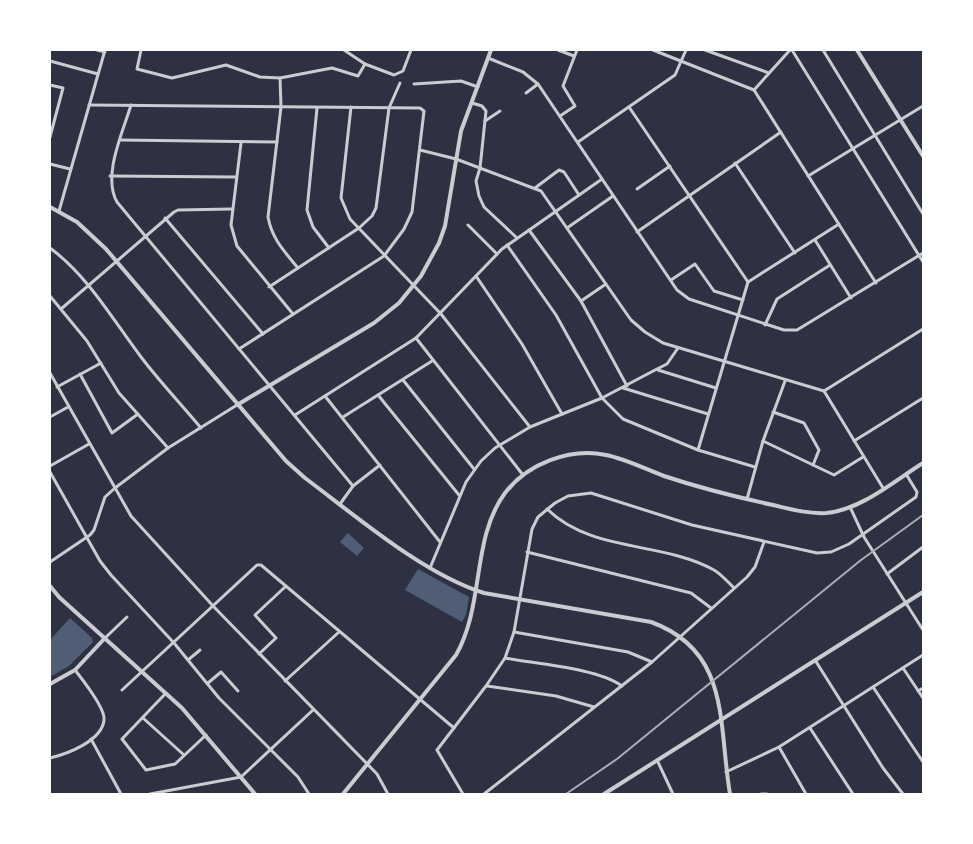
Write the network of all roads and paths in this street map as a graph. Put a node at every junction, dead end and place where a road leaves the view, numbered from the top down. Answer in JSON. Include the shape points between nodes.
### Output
{"nodes":[{"id":1,"x":97,"y":50,"type":"edge"},
{"id":2,"x":141,"y":50,"type":"edge"},
{"id":3,"x":344,"y":50,"type":"edge"},
{"id":4,"x":411,"y":50,"type":"edge"},
{"id":5,"x":491,"y":50,"type":"edge"},
{"id":6,"x":558,"y":50,"type":"edge"},
{"id":7,"x":577,"y":50,"type":"edge"},
{"id":8,"x":653,"y":50,"type":"edge"},
{"id":9,"x":686,"y":50,"type":"edge"},
{"id":10,"x":705,"y":50,"type":"edge"},
{"id":11,"x":791,"y":50,"type":"edge"},
{"id":12,"x":822,"y":50,"type":"edge"},
{"id":13,"x":857,"y":50,"type":"edge"},
{"id":14,"x":105,"y":51,"type":"edge"},
{"id":15,"x":574,"y":56,"type":"junction"},
{"id":16,"x":488,"y":58,"type":"junction"},
{"id":17,"x":50,"y":61,"type":"edge"},
{"id":18,"x":682,"y":61,"type":"junction"},
{"id":19,"x":365,"y":64,"type":"junction"},
{"id":20,"x":769,"y":73,"type":"junction"},
{"id":21,"x":98,"y":74,"type":"junction"},
{"id":22,"x":280,"y":78,"type":"junction"},
{"id":23,"x":400,"y":83,"type":"dead end"},
{"id":24,"x":414,"y":84,"type":"dead end"},
{"id":25,"x":538,"y":84,"type":"junction"},
{"id":26,"x":50,"y":85,"type":"edge"},
{"id":27,"x":478,"y":87,"type":"junction"},
{"id":28,"x":754,"y":90,"type":"junction"},
{"id":29,"x":526,"y":93,"type":"dead end"},
{"id":30,"x":472,"y":103,"type":"junction"},
{"id":31,"x":89,"y":105,"type":"junction"},
{"id":32,"x":131,"y":105,"type":"junction"},
{"id":33,"x":923,"y":106,"type":"edge"},
{"id":34,"x":281,"y":107,"type":"junction"},
{"id":35,"x":629,"y":107,"type":"junction"},
{"id":36,"x":317,"y":108,"type":"junction"},
{"id":37,"x":351,"y":108,"type":"junction"},
{"id":38,"x":389,"y":108,"type":"junction"},
{"id":39,"x":500,"y":111,"type":"dead end"},
{"id":40,"x":560,"y":116,"type":"junction"},
{"id":41,"x":900,"y":119,"type":"junction"},
{"id":42,"x":485,"y":121,"type":"junction"},
{"id":43,"x":781,"y":132,"type":"junction"},
{"id":44,"x":874,"y":135,"type":"junction"},
{"id":45,"x":50,"y":137,"type":"edge"},
{"id":46,"x":120,"y":140,"type":"junction"},
{"id":47,"x":241,"y":142,"type":"junction"},
{"id":48,"x":277,"y":142,"type":"junction"},
{"id":49,"x":578,"y":142,"type":"junction"},
{"id":50,"x":852,"y":149,"type":"junction"},
{"id":51,"x":420,"y":150,"type":"junction"},
{"id":52,"x":923,"y":156,"type":"edge"},
{"id":53,"x":456,"y":159,"type":"junction"},
{"id":54,"x":735,"y":163,"type":"junction"},
{"id":55,"x":50,"y":164,"type":"edge"},
{"id":56,"x":670,"y":166,"type":"junction"},
{"id":57,"x":480,"y":168,"type":"junction"},
{"id":58,"x":70,"y":169,"type":"junction"},
{"id":59,"x":110,"y":176,"type":"junction"},
{"id":60,"x":808,"y":176,"type":"junction"},
{"id":61,"x":236,"y":177,"type":"junction"},
{"id":62,"x":602,"y":179,"type":"junction"},
{"id":63,"x":535,"y":188,"type":"junction"},
{"id":64,"x":637,"y":189,"type":"dead end"},
{"id":65,"x":580,"y":194,"type":"junction"},
{"id":66,"x":613,"y":196,"type":"junction"},
{"id":67,"x":688,"y":196,"type":"junction"},
{"id":68,"x":50,"y":207,"type":"edge"},
{"id":69,"x":232,"y":209,"type":"junction"},
{"id":70,"x":59,"y":211,"type":"junction"},
{"id":71,"x":556,"y":211,"type":"junction"},
{"id":72,"x":923,"y":214,"type":"edge"},
{"id":73,"x":165,"y":218,"type":"junction"},
{"id":74,"x":840,"y":224,"type":"junction"},
{"id":75,"x":468,"y":226,"type":"dead end"},
{"id":76,"x":359,"y":228,"type":"junction"},
{"id":77,"x":567,"y":228,"type":"junction"},
{"id":78,"x":529,"y":230,"type":"junction"},
{"id":79,"x":637,"y":232,"type":"junction"},
{"id":80,"x":145,"y":237,"type":"junction"},
{"id":81,"x":517,"y":238,"type":"junction"},
{"id":82,"x":815,"y":240,"type":"junction"},
{"id":83,"x":507,"y":245,"type":"junction"},
{"id":84,"x":50,"y":248,"type":"edge"},
{"id":85,"x":329,"y":248,"type":"junction"},
{"id":86,"x":795,"y":253,"type":"junction"},
{"id":87,"x":497,"y":254,"type":"junction"},
{"id":88,"x":921,"y":255,"type":"edge"},
{"id":89,"x":384,"y":256,"type":"junction"},
{"id":90,"x":117,"y":262,"type":"junction"},
{"id":91,"x":923,"y":262,"type":"edge"},
{"id":92,"x":830,"y":265,"type":"junction"},
{"id":93,"x":298,"y":268,"type":"junction"},
{"id":94,"x":476,"y":276,"type":"junction"},
{"id":95,"x":671,"y":280,"type":"junction"},
{"id":96,"x":748,"y":282,"type":"junction"},
{"id":97,"x":876,"y":283,"type":"junction"},
{"id":98,"x":606,"y":284,"type":"junction"},
{"id":99,"x":88,"y":286,"type":"junction"},
{"id":100,"x":269,"y":287,"type":"junction"},
{"id":101,"x":413,"y":287,"type":"junction"},
{"id":102,"x":50,"y":296,"type":"edge"},
{"id":103,"x":851,"y":298,"type":"junction"},
{"id":104,"x":743,"y":300,"type":"junction"},
{"id":105,"x":581,"y":301,"type":"junction"},
{"id":106,"x":61,"y":309,"type":"junction"},
{"id":107,"x":293,"y":314,"type":"junction"},
{"id":108,"x":441,"y":314,"type":"junction"},
{"id":109,"x":738,"y":316,"type":"junction"},
{"id":110,"x":765,"y":325,"type":"junction"},
{"id":111,"x":923,"y":330,"type":"edge"},
{"id":112,"x":263,"y":334,"type":"junction"},
{"id":113,"x":416,"y":338,"type":"junction"},
{"id":114,"x":678,"y":348,"type":"junction"},
{"id":115,"x":239,"y":349,"type":"junction"},
{"id":116,"x":432,"y":360,"type":"junction"},
{"id":117,"x":724,"y":362,"type":"junction"},
{"id":118,"x":101,"y":363,"type":"junction"},
{"id":119,"x":657,"y":369,"type":"junction"},
{"id":120,"x":50,"y":374,"type":"edge"},
{"id":121,"x":80,"y":374,"type":"junction"},
{"id":122,"x":403,"y":380,"type":"junction"},
{"id":123,"x":785,"y":381,"type":"junction"},
{"id":124,"x":270,"y":386,"type":"junction"},
{"id":125,"x":627,"y":386,"type":"junction"},
{"id":126,"x":57,"y":387,"type":"junction"},
{"id":127,"x":622,"y":388,"type":"junction"},
{"id":128,"x":716,"y":388,"type":"junction"},
{"id":129,"x":824,"y":391,"type":"junction"},
{"id":130,"x":378,"y":395,"type":"junction"},
{"id":131,"x":325,"y":396,"type":"junction"},
{"id":132,"x":602,"y":398,"type":"junction"},
{"id":133,"x":923,"y":398,"type":"edge"},
{"id":134,"x":237,"y":405,"type":"junction"},
{"id":135,"x":68,"y":407,"type":"junction"},
{"id":136,"x":773,"y":412,"type":"junction"},
{"id":137,"x":138,"y":414,"type":"junction"},
{"id":138,"x":562,"y":414,"type":"junction"},
{"id":139,"x":708,"y":414,"type":"junction"},
{"id":140,"x":295,"y":415,"type":"junction"},
{"id":141,"x":50,"y":417,"type":"edge"},
{"id":142,"x":343,"y":417,"type":"junction"},
{"id":143,"x":530,"y":427,"type":"junction"},
{"id":144,"x":201,"y":428,"type":"junction"},
{"id":145,"x":763,"y":441,"type":"junction"},
{"id":146,"x":854,"y":441,"type":"junction"},
{"id":147,"x":89,"y":444,"type":"junction"},
{"id":148,"x":499,"y":444,"type":"junction"},
{"id":149,"x":168,"y":448,"type":"junction"},
{"id":150,"x":698,"y":450,"type":"junction"},
{"id":151,"x":864,"y":457,"type":"junction"},
{"id":152,"x":923,"y":463,"type":"edge"},
{"id":153,"x":380,"y":465,"type":"junction"},
{"id":154,"x":813,"y":465,"type":"junction"},
{"id":155,"x":50,"y":466,"type":"edge"},
{"id":156,"x":756,"y":467,"type":"junction"},
{"id":157,"x":474,"y":469,"type":"junction"},
{"id":158,"x":50,"y":472,"type":"edge"},
{"id":159,"x":906,"y":474,"type":"junction"},
{"id":160,"x":523,"y":476,"type":"junction"},
{"id":161,"x":353,"y":486,"type":"junction"},
{"id":162,"x":115,"y":488,"type":"junction"},
{"id":163,"x":883,"y":488,"type":"junction"},
{"id":164,"x":458,"y":495,"type":"junction"},
{"id":165,"x":747,"y":499,"type":"junction"},
{"id":166,"x":340,"y":504,"type":"junction"},
{"id":167,"x":850,"y":507,"type":"junction"},
{"id":168,"x":547,"y":509,"type":"junction"},
{"id":169,"x":863,"y":535,"type":"junction"},
{"id":170,"x":86,"y":538,"type":"junction"},
{"id":171,"x":440,"y":542,"type":"junction"},
{"id":172,"x":764,"y":542,"type":"junction"},
{"id":173,"x":923,"y":547,"type":"edge"},
{"id":174,"x":527,"y":552,"type":"junction"},
{"id":175,"x":50,"y":562,"type":"edge"},
{"id":176,"x":430,"y":568,"type":"junction"},
{"id":177,"x":887,"y":574,"type":"junction"},
{"id":178,"x":50,"y":586,"type":"edge"},
{"id":179,"x":285,"y":587,"type":"junction"},
{"id":180,"x":734,"y":588,"type":"junction"},
{"id":181,"x":476,"y":590,"type":"junction"},
{"id":182,"x":923,"y":592,"type":"edge"},
{"id":183,"x":519,"y":600,"type":"junction"},
{"id":184,"x":214,"y":607,"type":"junction"},
{"id":185,"x":711,"y":608,"type":"junction"},
{"id":186,"x":127,"y":617,"type":"dead end"},
{"id":187,"x":923,"y":630,"type":"edge"},
{"id":188,"x":339,"y":632,"type":"junction"},
{"id":189,"x":514,"y":632,"type":"junction"},
{"id":190,"x":680,"y":636,"type":"junction"},
{"id":191,"x":105,"y":638,"type":"junction"},
{"id":192,"x":174,"y":644,"type":"junction"},
{"id":193,"x":200,"y":650,"type":"dead end"},
{"id":194,"x":259,"y":654,"type":"junction"},
{"id":195,"x":923,"y":655,"type":"edge"},
{"id":196,"x":505,"y":658,"type":"junction"},
{"id":197,"x":188,"y":660,"type":"junction"},
{"id":198,"x":815,"y":660,"type":"junction"},
{"id":199,"x":652,"y":662,"type":"junction"},
{"id":200,"x":904,"y":668,"type":"junction"},
{"id":201,"x":75,"y":670,"type":"junction"},
{"id":202,"x":142,"y":671,"type":"junction"},
{"id":203,"x":285,"y":681,"type":"junction"},
{"id":204,"x":208,"y":683,"type":"junction"},
{"id":205,"x":50,"y":684,"type":"edge"},
{"id":206,"x":486,"y":686,"type":"junction"},
{"id":207,"x":622,"y":686,"type":"junction"},
{"id":208,"x":873,"y":687,"type":"junction"},
{"id":209,"x":923,"y":688,"type":"edge"},
{"id":210,"x":122,"y":690,"type":"dead end"},
{"id":211,"x":238,"y":691,"type":"dead end"},
{"id":212,"x":918,"y":691,"type":"junction"},
{"id":213,"x":166,"y":693,"type":"junction"},
{"id":214,"x":923,"y":698,"type":"edge"},
{"id":215,"x":420,"y":699,"type":"junction"},
{"id":216,"x":844,"y":706,"type":"junction"},
{"id":217,"x":594,"y":707,"type":"junction"},
{"id":218,"x":313,"y":710,"type":"junction"},
{"id":219,"x":143,"y":718,"type":"junction"},
{"id":220,"x":454,"y":728,"type":"junction"},
{"id":221,"x":810,"y":728,"type":"junction"},
{"id":222,"x":206,"y":734,"type":"junction"},
{"id":223,"x":91,"y":739,"type":"junction"},
{"id":224,"x":779,"y":747,"type":"junction"},
{"id":225,"x":272,"y":750,"type":"junction"},
{"id":226,"x":184,"y":755,"type":"junction"},
{"id":227,"x":50,"y":758,"type":"edge"},
{"id":228,"x":657,"y":760,"type":"junction"},
{"id":229,"x":923,"y":762,"type":"edge"},
{"id":230,"x":366,"y":766,"type":"junction"},
{"id":231,"x":726,"y":772,"type":"junction"},
{"id":232,"x":242,"y":777,"type":"junction"},
{"id":233,"x":190,"y":788,"type":"junction"},
{"id":234,"x":121,"y":794,"type":"edge"},
{"id":235,"x":150,"y":794,"type":"edge"},
{"id":236,"x":192,"y":794,"type":"edge"},
{"id":237,"x":255,"y":794,"type":"edge"},
{"id":238,"x":308,"y":794,"type":"edge"},
{"id":239,"x":343,"y":794,"type":"edge"},
{"id":240,"x":388,"y":794,"type":"edge"},
{"id":241,"x":463,"y":794,"type":"edge"},
{"id":242,"x":484,"y":794,"type":"edge"},
{"id":243,"x":604,"y":794,"type":"edge"},
{"id":244,"x":673,"y":794,"type":"edge"},
{"id":245,"x":730,"y":794,"type":"edge"},
{"id":246,"x":761,"y":794,"type":"edge"},
{"id":247,"x":767,"y":794,"type":"edge"},
{"id":248,"x":806,"y":794,"type":"edge"},
{"id":249,"x":852,"y":794,"type":"edge"},
{"id":250,"x":903,"y":794,"type":"edge"}],
"edges":[{"from":1,"to":14,"type":"street"},
{"from":2,"to":22,"type":"street","via":[[137,69],[164,76],[186,76],[226,65],[260,77]]},
{"from":3,"to":19,"type":"street"},
{"from":4,"to":19,"type":"street","via":[[401,74],[394,75]]},
{"from":5,"to":16,"type":"street"},
{"from":6,"to":15,"type":"street"},
{"from":7,"to":15,"type":"street"},
{"from":8,"to":18,"type":"street"},
{"from":9,"to":18,"type":"street"},
{"from":10,"to":20,"type":"street"},
{"from":11,"to":20,"type":"street"},
{"from":11,"to":50,"type":"street"},
{"from":12,"to":44,"type":"street"},
{"from":13,"to":41,"type":"street"},
{"from":14,"to":21,"type":"street"},
{"from":15,"to":40,"type":"street","via":[[563,86],[575,106]]},
{"from":16,"to":25,"type":"street","via":[[524,72]]},
{"from":16,"to":27,"type":"street"},
{"from":17,"to":21,"type":"street"},
{"from":18,"to":28,"type":"street"},
{"from":18,"to":35,"type":"street","via":[[675,75]]},
{"from":19,"to":22,"type":"street","via":[[358,76],[332,68]]},
{"from":20,"to":28,"type":"street"},
{"from":21,"to":31,"type":"street"},
{"from":22,"to":34,"type":"street"},
{"from":23,"to":38,"type":"street"},
{"from":24,"to":27,"type":"street","via":[[461,81]]},
{"from":25,"to":29,"type":"street"},
{"from":25,"to":40,"type":"street"},
{"from":26,"to":45,"type":"street","via":[[63,88]]},
{"from":27,"to":30,"type":"street"},
{"from":28,"to":43,"type":"street"},
{"from":30,"to":42,"type":"street","via":[[485,108]]},
{"from":30,"to":53,"type":"street","via":[[461,131]]},
{"from":31,"to":32,"type":"street"},
{"from":31,"to":58,"type":"street"},
{"from":32,"to":34,"type":"street"},
{"from":32,"to":46,"type":"street"},
{"from":33,"to":41,"type":"street"},
{"from":34,"to":36,"type":"street"},
{"from":34,"to":48,"type":"street"},
{"from":35,"to":49,"type":"street"},
{"from":35,"to":56,"type":"street"},
{"from":36,"to":37,"type":"street"},
{"from":36,"to":85,"type":"street","via":[[307,210],[313,226]]},
{"from":37,"to":38,"type":"street"},
{"from":37,"to":76,"type":"street","via":[[341,198],[344,209]]},
{"from":38,"to":51,"type":"street","via":[[420,108],[424,111]]},
{"from":38,"to":76,"type":"street","via":[[376,208]]},
{"from":39,"to":42,"type":"street"},
{"from":40,"to":49,"type":"street"},
{"from":41,"to":44,"type":"street"},
{"from":41,"to":52,"type":"street"},
{"from":42,"to":57,"type":"street"},
{"from":43,"to":54,"type":"street"},
{"from":43,"to":60,"type":"street"},
{"from":44,"to":50,"type":"street"},
{"from":44,"to":72,"type":"street"},
{"from":46,"to":47,"type":"street"},
{"from":46,"to":59,"type":"street"},
{"from":47,"to":48,"type":"street"},
{"from":47,"to":61,"type":"street"},
{"from":48,"to":93,"type":"street","via":[[269,225],[275,241]]},
{"from":49,"to":62,"type":"street"},
{"from":50,"to":60,"type":"street"},
{"from":50,"to":88,"type":"street"},
{"from":51,"to":53,"type":"street"},
{"from":51,"to":89,"type":"street","via":[[412,212],[401,234]]},
{"from":53,"to":57,"type":"street"},
{"from":53,"to":101,"type":"street","via":[[442,234],[426,270]]},
{"from":54,"to":67,"type":"street"},
{"from":54,"to":86,"type":"street"},
{"from":55,"to":58,"type":"street"},
{"from":56,"to":64,"type":"street"},
{"from":56,"to":67,"type":"street"},
{"from":57,"to":63,"type":"street"},
{"from":57,"to":81,"type":"street","via":[[476,181],[484,207]]},
{"from":58,"to":70,"type":"street"},
{"from":59,"to":61,"type":"street"},
{"from":59,"to":80,"type":"street","via":[[111,191],[117,202]]},
{"from":60,"to":74,"type":"street"},
{"from":61,"to":69,"type":"street"},
{"from":62,"to":65,"type":"street"},
{"from":62,"to":66,"type":"street"},
{"from":63,"to":65,"type":"street","via":[[559,170]]},
{"from":63,"to":71,"type":"street","via":[[544,194]]},
{"from":65,"to":71,"type":"street"},
{"from":66,"to":77,"type":"street"},
{"from":66,"to":79,"type":"street"},
{"from":67,"to":79,"type":"street"},
{"from":67,"to":96,"type":"street"},
{"from":68,"to":70,"type":"street"},
{"from":69,"to":73,"type":"street","via":[[178,210]]},
{"from":69,"to":100,"type":"street","via":[[231,225],[237,246]]},
{"from":70,"to":90,"type":"street","via":[[91,234]]},
{"from":71,"to":77,"type":"street"},
{"from":71,"to":78,"type":"street"},
{"from":73,"to":80,"type":"street"},
{"from":73,"to":112,"type":"street"},
{"from":74,"to":82,"type":"street"},
{"from":74,"to":97,"type":"street"},
{"from":75,"to":87,"type":"street"},
{"from":76,"to":85,"type":"street"},
{"from":76,"to":89,"type":"street"},
{"from":77,"to":98,"type":"street"},
{"from":78,"to":81,"type":"street"},
{"from":78,"to":105,"type":"street"},
{"from":79,"to":95,"type":"street"},
{"from":80,"to":90,"type":"street"},
{"from":80,"to":115,"type":"street"},
{"from":81,"to":83,"type":"street"},
{"from":82,"to":86,"type":"street"},
{"from":82,"to":92,"type":"street"},
{"from":83,"to":87,"type":"street"},
{"from":83,"to":132,"type":"street","via":[[556,315]]},
{"from":84,"to":99,"type":"street"},
{"from":85,"to":93,"type":"street"},
{"from":86,"to":96,"type":"street"},
{"from":87,"to":94,"type":"street"},
{"from":88,"to":91,"type":"street"},
{"from":88,"to":97,"type":"street"},
{"from":89,"to":101,"type":"street"},
{"from":89,"to":107,"type":"street"},
{"from":90,"to":99,"type":"street"},
{"from":90,"to":134,"type":"street"},
{"from":92,"to":103,"type":"street"},
{"from":92,"to":110,"type":"street","via":[[777,299]]},
{"from":93,"to":100,"type":"street"},
{"from":94,"to":108,"type":"street"},
{"from":94,"to":138,"type":"street","via":[[522,344]]},
{"from":95,"to":104,"type":"street","via":[[696,264],[714,291]]},
{"from":95,"to":109,"type":"street","via":[[677,290],[690,300]]},
{"from":96,"to":104,"type":"street"},
{"from":97,"to":103,"type":"street"},
{"from":98,"to":105,"type":"street"},
{"from":98,"to":114,"type":"street","via":[[636,325],[655,339]]},
{"from":99,"to":106,"type":"street"},
{"from":99,"to":144,"type":"street","via":[[141,357]]},
{"from":100,"to":107,"type":"street"},
{"from":101,"to":108,"type":"street"},
{"from":101,"to":124,"type":"street","via":[[374,323]]},
{"from":102,"to":106,"type":"street"},
{"from":103,"to":110,"type":"street","via":[[796,330]]},
{"from":104,"to":109,"type":"street"},
{"from":105,"to":125,"type":"street"},
{"from":106,"to":118,"type":"street","via":[[88,341]]},
{"from":107,"to":112,"type":"street"},
{"from":108,"to":113,"type":"street"},
{"from":108,"to":143,"type":"street"},
{"from":109,"to":110,"type":"street"},
{"from":109,"to":117,"type":"street"},
{"from":111,"to":129,"type":"street"},
{"from":112,"to":115,"type":"street"},
{"from":113,"to":116,"type":"street"},
{"from":113,"to":131,"type":"street"},
{"from":114,"to":117,"type":"street"},
{"from":114,"to":119,"type":"street","via":[[667,364]]},
{"from":115,"to":124,"type":"street"},
{"from":116,"to":122,"type":"street"},
{"from":116,"to":148,"type":"street"},
{"from":117,"to":123,"type":"street"},
{"from":117,"to":128,"type":"street"},
{"from":118,"to":121,"type":"street"},
{"from":118,"to":137,"type":"street","via":[[119,393]]},
{"from":119,"to":125,"type":"street"},
{"from":119,"to":128,"type":"street"},
{"from":120,"to":126,"type":"street"},
{"from":121,"to":126,"type":"street"},
{"from":121,"to":137,"type":"street","via":[[112,432]]},
{"from":122,"to":130,"type":"street"},
{"from":122,"to":157,"type":"street"},
{"from":123,"to":129,"type":"street"},
{"from":123,"to":136,"type":"street"},
{"from":124,"to":134,"type":"street"},
{"from":124,"to":140,"type":"street"},
{"from":125,"to":127,"type":"street"},
{"from":126,"to":135,"type":"street"},
{"from":127,"to":132,"type":"street"},
{"from":127,"to":139,"type":"street"},
{"from":128,"to":139,"type":"street"},
{"from":129,"to":146,"type":"street"},
{"from":130,"to":142,"type":"street"},
{"from":130,"to":164,"type":"street"},
{"from":131,"to":140,"type":"street"},
{"from":131,"to":142,"type":"street"},
{"from":132,"to":138,"type":"street"},
{"from":132,"to":150,"type":"street","via":[[625,421]]},
{"from":133,"to":146,"type":"street"},
{"from":134,"to":144,"type":"street"},
{"from":134,"to":166,"type":"street","via":[[286,461]]},
{"from":135,"to":141,"type":"street"},
{"from":135,"to":147,"type":"street"},
{"from":136,"to":145,"type":"street"},
{"from":136,"to":154,"type":"street","via":[[804,423],[819,450]]},
{"from":137,"to":149,"type":"street"},
{"from":138,"to":143,"type":"street"},
{"from":139,"to":150,"type":"street"},
{"from":140,"to":161,"type":"street"},
{"from":142,"to":153,"type":"street"},
{"from":143,"to":148,"type":"street"},
{"from":144,"to":149,"type":"street"},
{"from":145,"to":154,"type":"street"},
{"from":145,"to":156,"type":"street"},
{"from":146,"to":151,"type":"street"},
{"from":147,"to":155,"type":"street"},
{"from":147,"to":162,"type":"street"},
{"from":148,"to":157,"type":"street"},
{"from":148,"to":160,"type":"street"},
{"from":149,"to":162,"type":"street"},
{"from":150,"to":156,"type":"street"},
{"from":151,"to":154,"type":"street","via":[[834,475]]},
{"from":151,"to":163,"type":"street"},
{"from":152,"to":159,"type":"street"},
{"from":153,"to":161,"type":"street"},
{"from":153,"to":171,"type":"street"},
{"from":156,"to":165,"type":"street"},
{"from":157,"to":164,"type":"street"},
{"from":158,"to":170,"type":"street"},
{"from":159,"to":163,"type":"street"},
{"from":159,"to":169,"type":"street","via":[[917,492],[916,497]]},
{"from":160,"to":165,"type":"street","via":[[558,457],[604,455],[698,487]]},
{"from":160,"to":181,"type":"street","via":[[506,492],[493,513]]},
{"from":161,"to":166,"type":"street"},
{"from":162,"to":170,"type":"street","via":[[105,497],[94,530]]},
{"from":162,"to":184,"type":"street","via":[[131,516]]},
{"from":163,"to":167,"type":"street"},
{"from":164,"to":171,"type":"street"},
{"from":165,"to":167,"type":"street","via":[[808,512],[826,513]]},
{"from":166,"to":176,"type":"street"},
{"from":167,"to":169,"type":"street"},
{"from":168,"to":172,"type":"street","via":[[568,496],[599,494],[692,525]]},
{"from":168,"to":174,"type":"street","via":[[532,529]]},
{"from":168,"to":180,"type":"street","via":[[575,530],[695,561],[716,571]]},
{"from":169,"to":172,"type":"street","via":[[840,549],[817,553]]},
{"from":169,"to":177,"type":"street"},
{"from":170,"to":175,"type":"street"},
{"from":170,"to":192,"type":"street","via":[[111,575]]},
{"from":171,"to":176,"type":"street"},
{"from":172,"to":180,"type":"street","via":[[755,567]]},
{"from":173,"to":177,"type":"street"},
{"from":174,"to":183,"type":"street"},
{"from":174,"to":185,"type":"street","via":[[691,593]]},
{"from":176,"to":181,"type":"street"},
{"from":177,"to":187,"type":"street"},
{"from":178,"to":191,"type":"street"},
{"from":179,"to":184,"type":"street","via":[[257,565]]},
{"from":179,"to":188,"type":"street"},
{"from":179,"to":194,"type":"street","via":[[255,616],[276,638]]},
{"from":180,"to":185,"type":"street"},
{"from":181,"to":183,"type":"street"},
{"from":181,"to":215,"type":"street","via":[[466,636],[456,655]]},
{"from":182,"to":198,"type":"street"},
{"from":183,"to":189,"type":"street"},
{"from":183,"to":190,"type":"street","via":[[651,622]]},
{"from":184,"to":192,"type":"street"},
{"from":184,"to":194,"type":"street"},
{"from":185,"to":190,"type":"street"},
{"from":186,"to":191,"type":"street"},
{"from":188,"to":203,"type":"street"},
{"from":188,"to":215,"type":"street"},
{"from":189,"to":196,"type":"street"},
{"from":189,"to":199,"type":"street","via":[[628,652]]},
{"from":190,"to":199,"type":"street"},
{"from":190,"to":231,"type":"street","via":[[700,655],[714,681],[719,698]]},
{"from":191,"to":201,"type":"street"},
{"from":191,"to":202,"type":"street"},
{"from":192,"to":197,"type":"street"},
{"from":192,"to":202,"type":"street"},
{"from":193,"to":197,"type":"street"},
{"from":194,"to":203,"type":"street"},
{"from":195,"to":200,"type":"street"},
{"from":196,"to":206,"type":"street"},
{"from":196,"to":207,"type":"street","via":[[612,678]]},
{"from":197,"to":204,"type":"street"},
{"from":198,"to":216,"type":"street"},
{"from":198,"to":228,"type":"street"},
{"from":199,"to":207,"type":"street"},
{"from":200,"to":208,"type":"street"},
{"from":200,"to":212,"type":"street"},
{"from":201,"to":205,"type":"street"},
{"from":201,"to":223,"type":"street","via":[[105,719],[100,731]]},
{"from":202,"to":210,"type":"street"},
{"from":202,"to":213,"type":"street"},
{"from":203,"to":218,"type":"street"},
{"from":204,"to":211,"type":"street","via":[[221,672]]},
{"from":204,"to":225,"type":"street"},
{"from":206,"to":217,"type":"street","via":[[556,696]]},
{"from":206,"to":220,"type":"street"},
{"from":207,"to":217,"type":"street"},
{"from":208,"to":216,"type":"street"},
{"from":208,"to":229,"type":"street"},
{"from":209,"to":212,"type":"street"},
{"from":212,"to":214,"type":"street"},
{"from":213,"to":219,"type":"street"},
{"from":213,"to":222,"type":"street"},
{"from":215,"to":220,"type":"street"},
{"from":215,"to":230,"type":"street"},
{"from":216,"to":221,"type":"street"},
{"from":216,"to":250,"type":"street"},
{"from":217,"to":242,"type":"street"},
{"from":218,"to":225,"type":"street"},
{"from":218,"to":230,"type":"street"},
{"from":219,"to":226,"type":"street"},
{"from":219,"to":226,"type":"street","via":[[122,739],[146,770],[175,764]]},
{"from":220,"to":241,"type":"street","via":[[437,750]]},
{"from":221,"to":224,"type":"street"},
{"from":221,"to":249,"type":"street"},
{"from":222,"to":226,"type":"street"},
{"from":222,"to":232,"type":"street"},
{"from":223,"to":227,"type":"street"},
{"from":223,"to":234,"type":"street"},
{"from":224,"to":231,"type":"street"},
{"from":224,"to":248,"type":"street"},
{"from":225,"to":232,"type":"street"},
{"from":225,"to":238,"type":"street","via":[[298,777]]},
{"from":228,"to":243,"type":"street"},
{"from":228,"to":244,"type":"street"},
{"from":230,"to":239,"type":"street"},
{"from":230,"to":240,"type":"street","via":[[382,781]]},
{"from":231,"to":245,"type":"street"},
{"from":232,"to":233,"type":"street"},
{"from":232,"to":237,"type":"street"},
{"from":233,"to":235,"type":"street"},
{"from":233,"to":236,"type":"street"},
{"from":246,"to":247,"type":"street"}]}
